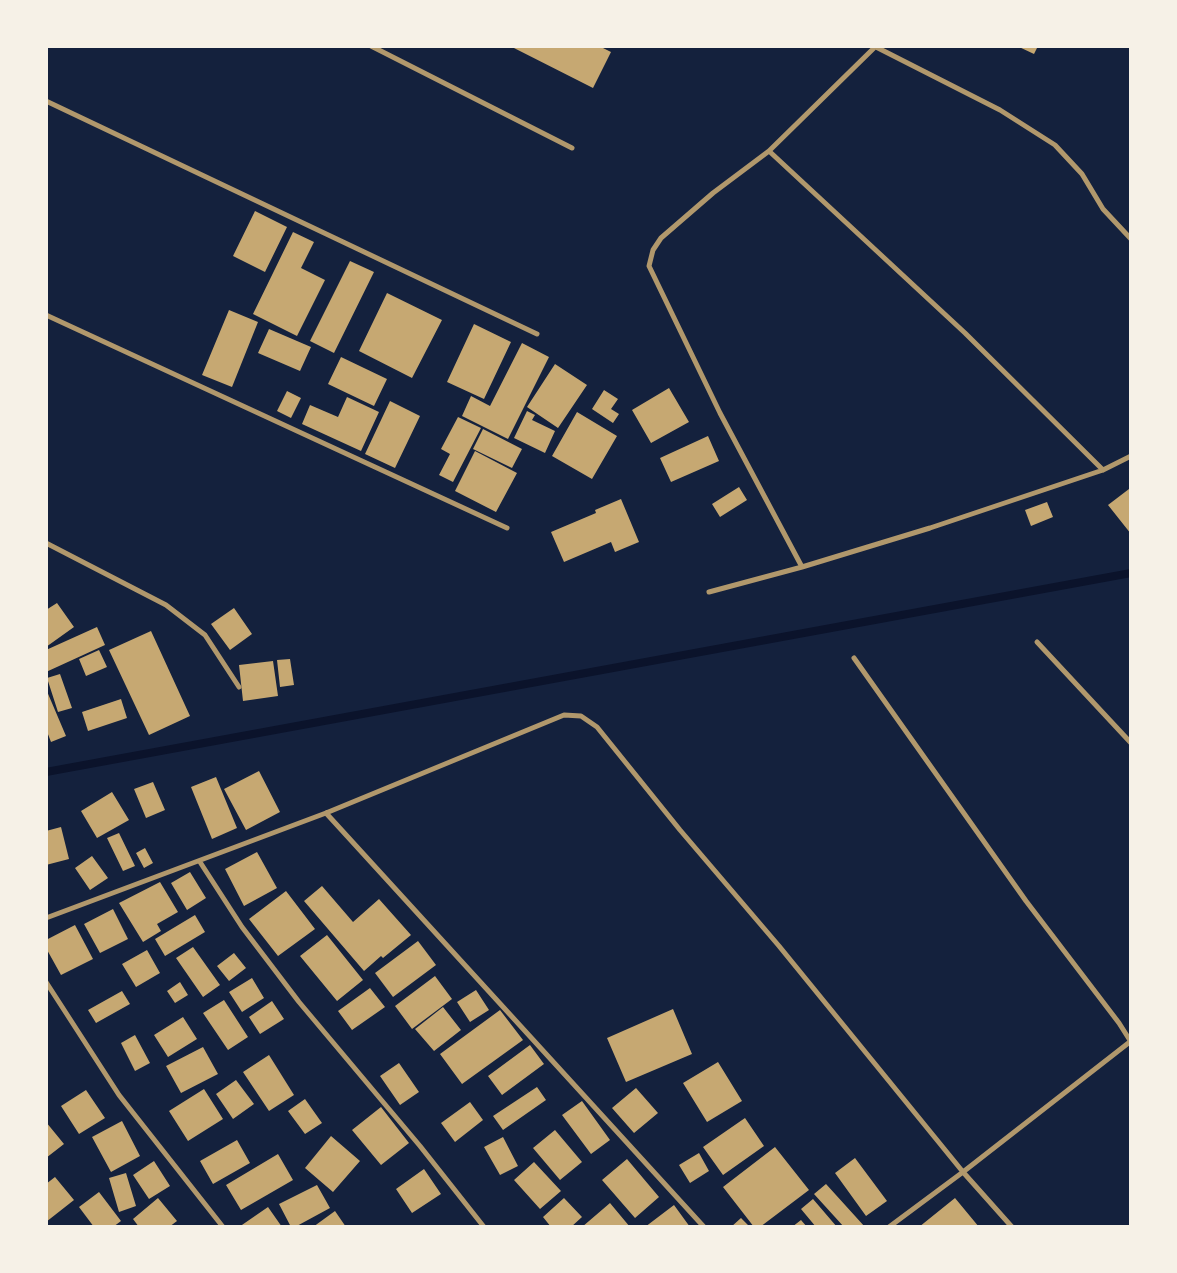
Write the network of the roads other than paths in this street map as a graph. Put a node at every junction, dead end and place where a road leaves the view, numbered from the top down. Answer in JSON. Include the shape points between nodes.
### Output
{"nodes":[{"id":1,"x":371,"y":46,"type":"edge"},
{"id":2,"x":875,"y":46,"type":"edge"},
{"id":3,"x":46,"y":100,"type":"edge"},
{"id":4,"x":572,"y":148,"type":"dead end"},
{"id":5,"x":769,"y":151,"type":"junction"},
{"id":6,"x":1131,"y":239,"type":"edge"},
{"id":7,"x":46,"y":315,"type":"edge"},
{"id":8,"x":536,"y":334,"type":"dead end"},
{"id":9,"x":1131,"y":456,"type":"edge"},
{"id":10,"x":1102,"y":470,"type":"junction"},
{"id":11,"x":507,"y":528,"type":"dead end"},
{"id":12,"x":46,"y":542,"type":"edge"},
{"id":13,"x":802,"y":567,"type":"junction"},
{"id":14,"x":709,"y":592,"type":"dead end"},
{"id":15,"x":1037,"y":642,"type":"dead end"},
{"id":16,"x":854,"y":658,"type":"dead end"},
{"id":17,"x":239,"y":686,"type":"dead end"},
{"id":18,"x":1131,"y":743,"type":"edge"},
{"id":19,"x":326,"y":813,"type":"junction"},
{"id":20,"x":200,"y":862,"type":"junction"},
{"id":21,"x":46,"y":918,"type":"edge"},
{"id":22,"x":46,"y":982,"type":"edge"},
{"id":23,"x":1131,"y":1041,"type":"edge"},
{"id":24,"x":963,"y":1172,"type":"junction"},
{"id":25,"x":223,"y":1227,"type":"edge"},
{"id":26,"x":484,"y":1227,"type":"edge"},
{"id":27,"x":704,"y":1227,"type":"edge"},
{"id":28,"x":889,"y":1227,"type":"edge"},
{"id":29,"x":1012,"y":1227,"type":"edge"}],
"edges":[{"from":1,"to":4,"type":"street"},
{"from":2,"to":5,"type":"street"},
{"from":2,"to":6,"type":"street","via":[[1000,110],[1055,145],[1082,174],[1103,208]]},
{"from":3,"to":8,"type":"street"},
{"from":5,"to":10,"type":"street","via":[[965,333]]},
{"from":5,"to":13,"type":"street","via":[[661,238],[652,250],[649,266],[720,413]]},
{"from":7,"to":11,"type":"street"},
{"from":9,"to":10,"type":"street"},
{"from":10,"to":13,"type":"street"},
{"from":12,"to":17,"type":"street","via":[[166,605],[205,635]]},
{"from":13,"to":14,"type":"street"},
{"from":15,"to":18,"type":"street"},
{"from":16,"to":23,"type":"street","via":[[1026,902]]},
{"from":19,"to":20,"type":"street"},
{"from":19,"to":24,"type":"street","via":[[564,715],[580,716],[597,727]]},
{"from":19,"to":27,"type":"street"},
{"from":20,"to":21,"type":"street"},
{"from":20,"to":26,"type":"street","via":[[242,927],[298,1002]]},
{"from":22,"to":25,"type":"street","via":[[119,1095]]},
{"from":23,"to":24,"type":"street"},
{"from":24,"to":28,"type":"street"},
{"from":24,"to":29,"type":"street"}]}
